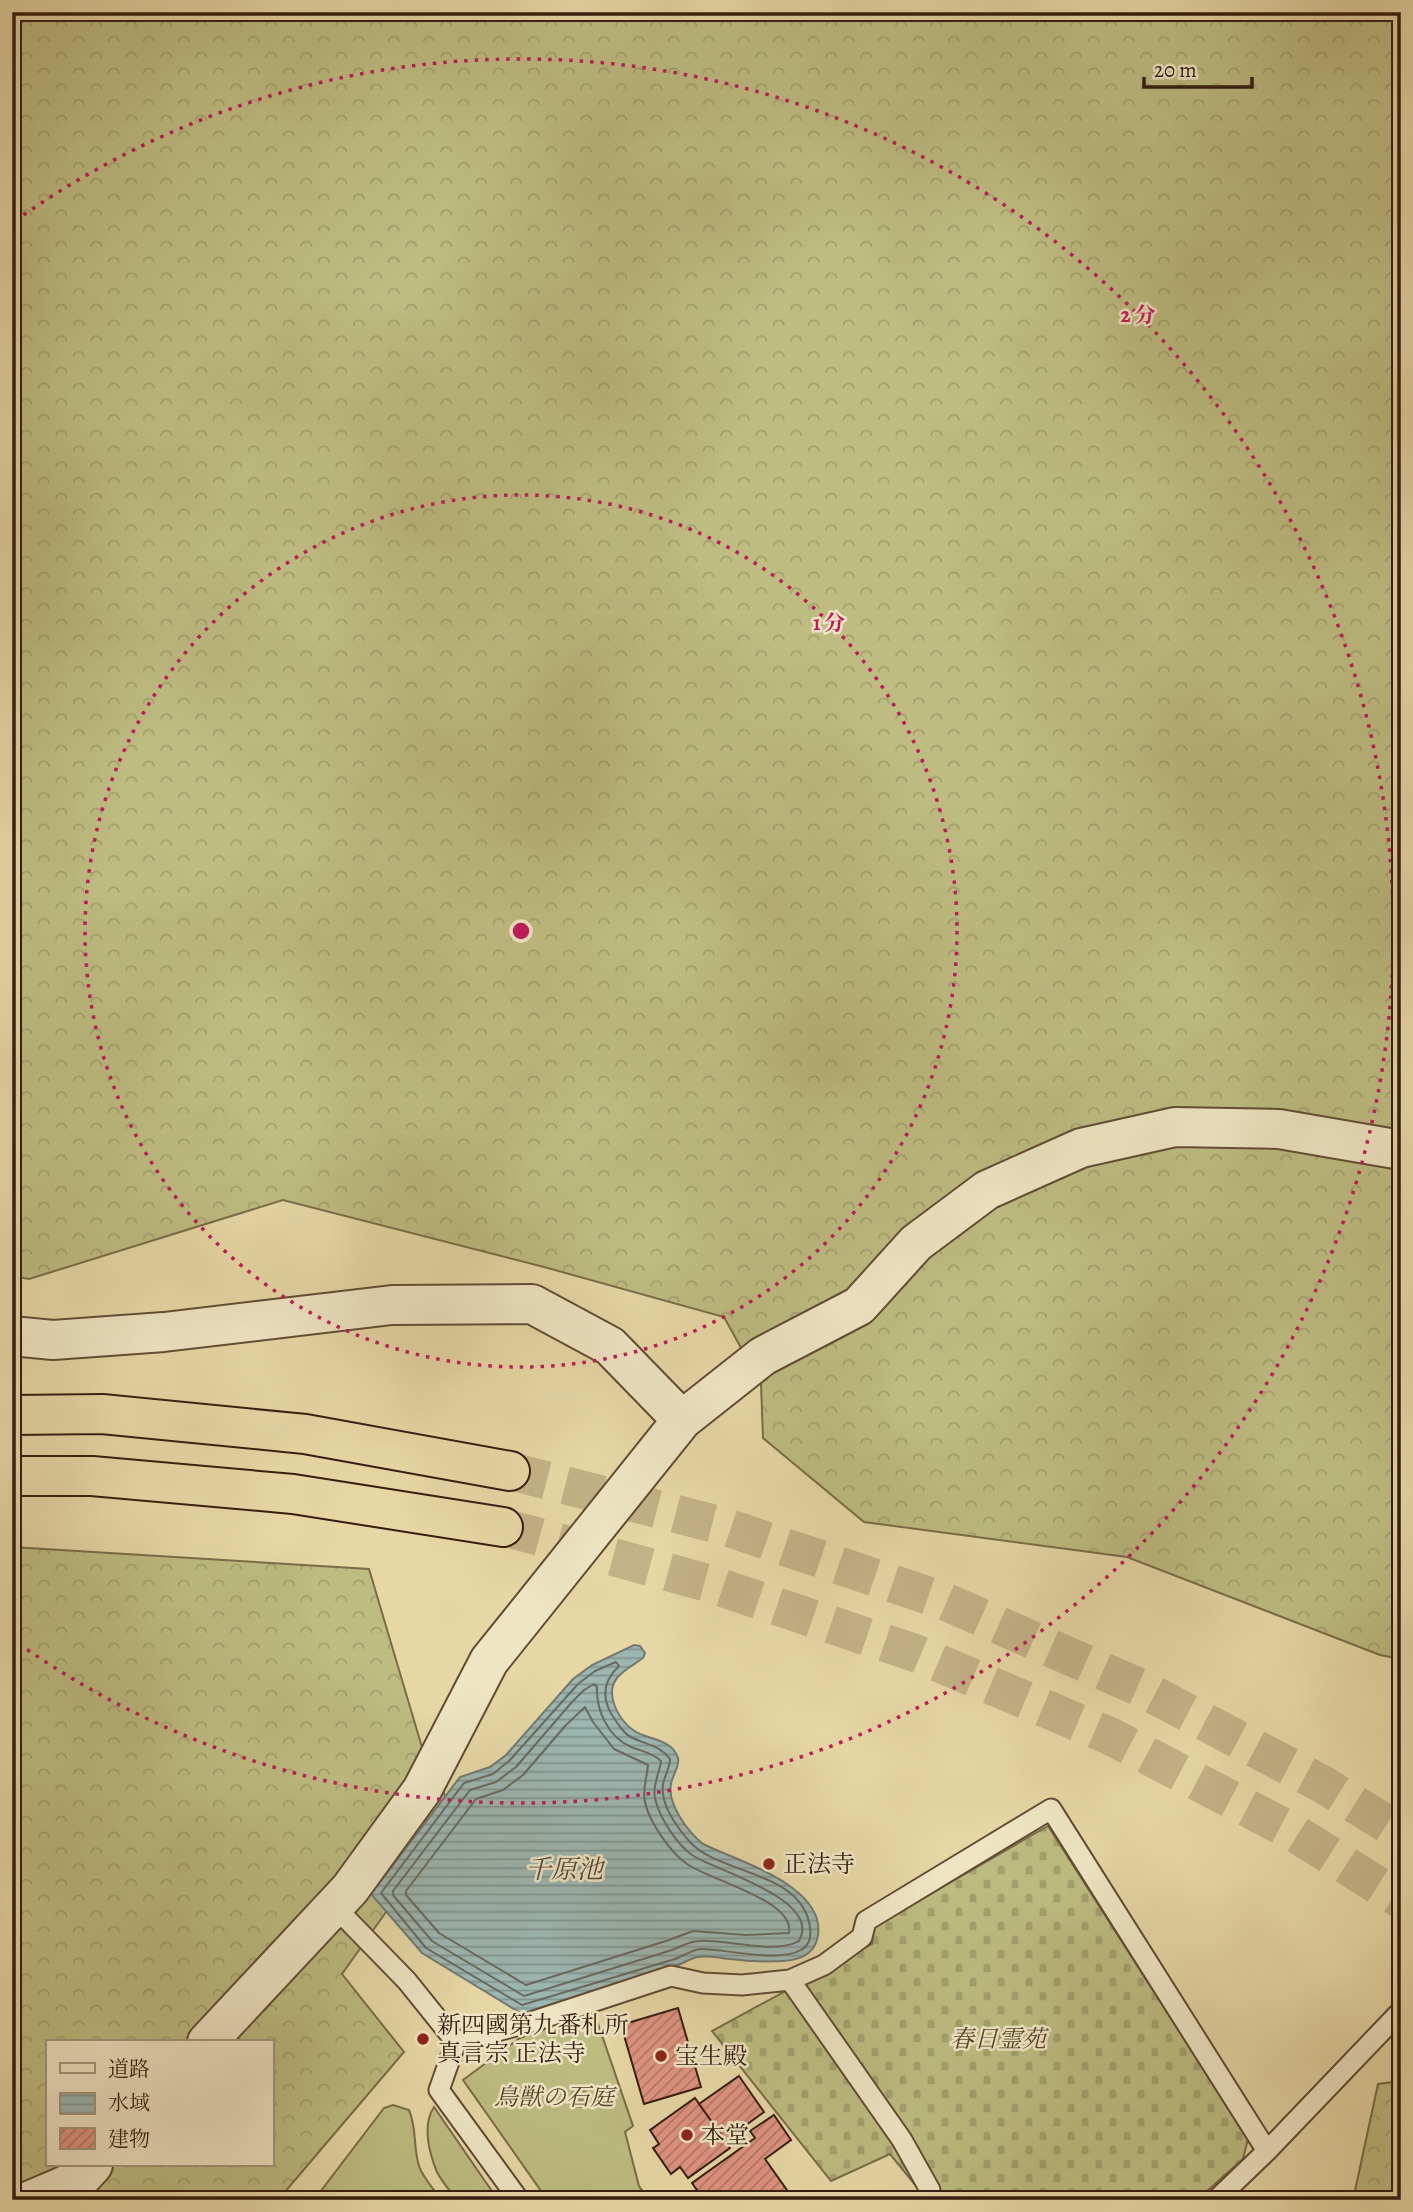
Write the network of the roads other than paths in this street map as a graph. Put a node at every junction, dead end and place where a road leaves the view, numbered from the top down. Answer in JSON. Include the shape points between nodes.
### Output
{"nodes":[{"id":1,"x":1401,"y":1150,"type":"edge"},
{"id":2,"x":12,"y":1336,"type":"edge"},
{"id":3,"x":12,"y":1415,"type":"edge"},
{"id":4,"x":682,"y":1420,"type":"junction"},
{"id":5,"x":510,"y":1471,"type":"tunnel mouth"},
{"id":6,"x":12,"y":1476,"type":"edge"},
{"id":7,"x":503,"y":1527,"type":"tunnel mouth"},
{"id":8,"x":334,"y":1906,"type":"junction"},
{"id":9,"x":790,"y":1980,"type":"junction"},
{"id":10,"x":1401,"y":2011,"type":"edge"},
{"id":11,"x":209,"y":2040,"type":"edge"},
{"id":12,"x":456,"y":2042,"type":"junction"},
{"id":13,"x":1267,"y":2151,"type":"junction"},
{"id":14,"x":92,"y":2166,"type":"edge"},
{"id":15,"x":930,"y":2190,"type":"dead end"},
{"id":16,"x":31,"y":2200,"type":"edge"},
{"id":17,"x":519,"y":2200,"type":"edge"},
{"id":18,"x":1216,"y":2200,"type":"edge"}],
"edges":[{"from":1,"to":4,"type":"street","via":[[1279,1129],[1175,1127],[1081,1148],[987,1190],[916,1243],[859,1307],[763,1356]]},
{"from":2,"to":4,"type":"street","via":[[53,1340],[164,1332],[392,1305],[532,1304],[610,1346]]},
{"from":3,"to":5,"type":"highway","via":[[102,1414],[305,1434]]},
{"from":4,"to":8,"type":"street","via":[[489,1661],[422,1790]]},
{"from":6,"to":7,"type":"highway","via":[[92,1476],[293,1494]]},
{"from":8,"to":11,"type":"street"},
{"from":8,"to":12,"type":"lane","via":[[407,1981]]},
{"from":9,"to":12,"type":"lane","via":[[742,1985],[671,1976]]},
{"from":9,"to":13,"type":"lane","via":[[824,1965],[862,1937],[866,1921],[1051,1809]]},
{"from":9,"to":15,"type":"lane","via":[[902,2140]]},
{"from":10,"to":13,"type":"lane"},
{"from":12,"to":17,"type":"lane","via":[[439,2090]]},
{"from":13,"to":18,"type":"lane"},
{"from":14,"to":16,"type":"street","via":[[80,2179]]}]}
